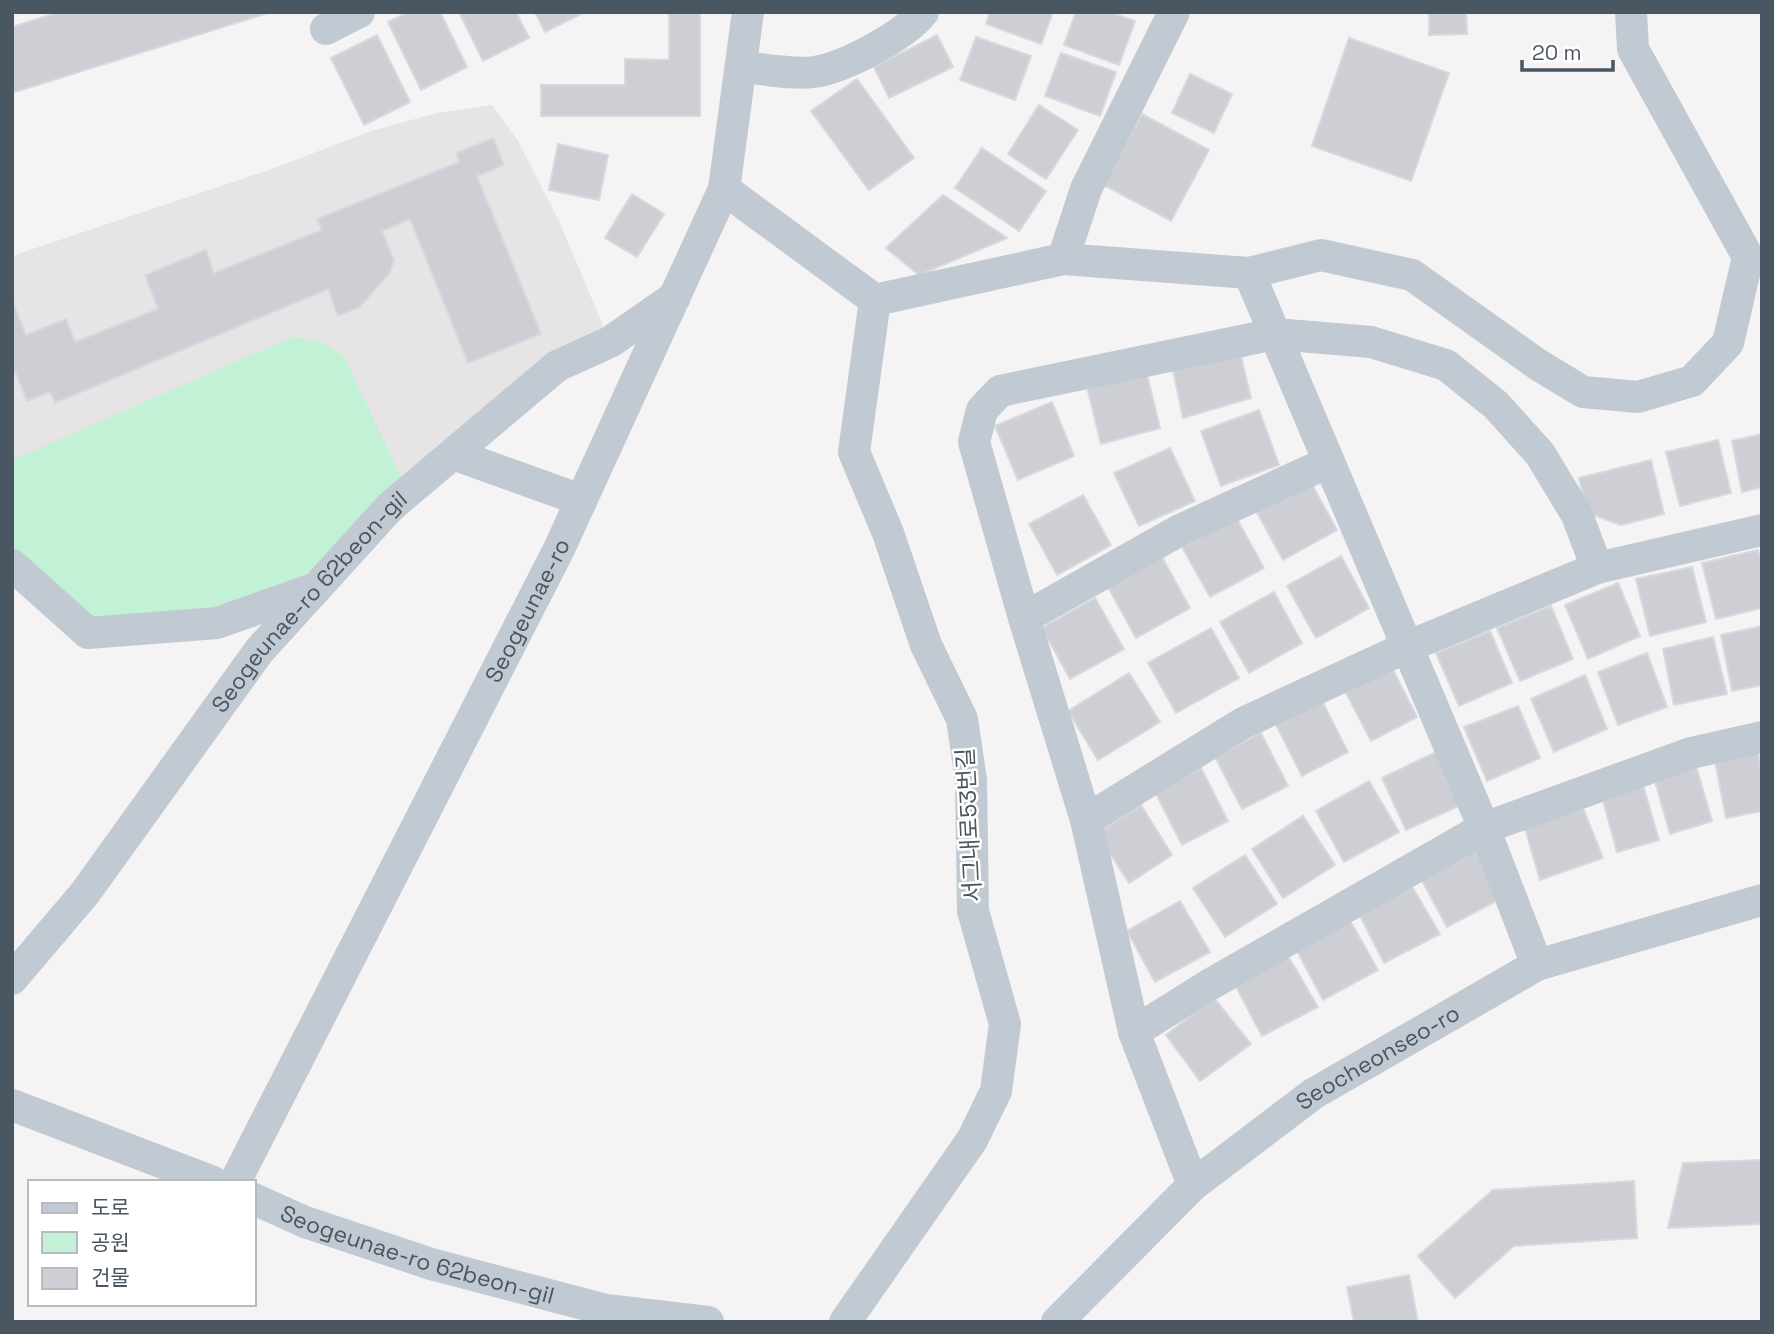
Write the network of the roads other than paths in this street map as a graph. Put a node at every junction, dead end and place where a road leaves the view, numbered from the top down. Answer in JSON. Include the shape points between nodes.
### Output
{"nodes":[{"id":1,"x":359,"y":12,"type":"edge"},
{"id":2,"x":748,"y":12,"type":"edge"},
{"id":3,"x":923,"y":12,"type":"edge"},
{"id":4,"x":1174,"y":12,"type":"edge"},
{"id":5,"x":1631,"y":12,"type":"edge"},
{"id":6,"x":326,"y":29,"type":"dead end"},
{"id":7,"x":743,"y":67,"type":"junction"},
{"id":8,"x":724,"y":189,"type":"junction"},
{"id":9,"x":1063,"y":259,"type":"junction"},
{"id":10,"x":1249,"y":273,"type":"junction"},
{"id":11,"x":676,"y":296,"type":"junction"},
{"id":12,"x":875,"y":300,"type":"junction"},
{"id":13,"x":1275,"y":334,"type":"junction"},
{"id":14,"x":453,"y":454,"type":"junction"},
{"id":15,"x":1329,"y":462,"type":"junction"},
{"id":16,"x":581,"y":500,"type":"junction"},
{"id":17,"x":1762,"y":530,"type":"edge"},
{"id":18,"x":12,"y":565,"type":"edge"},
{"id":19,"x":1597,"y":568,"type":"junction"},
{"id":20,"x":317,"y":587,"type":"junction"},
{"id":21,"x":1024,"y":618,"type":"junction"},
{"id":22,"x":1407,"y":647,"type":"junction"},
{"id":23,"x":1762,"y":737,"type":"edge"},
{"id":24,"x":1086,"y":820,"type":"junction"},
{"id":25,"x":1483,"y":828,"type":"junction"},
{"id":26,"x":1762,"y":900,"type":"edge"},
{"id":27,"x":1537,"y":965,"type":"junction"},
{"id":28,"x":12,"y":979,"type":"edge"},
{"id":29,"x":1135,"y":1032,"type":"junction"},
{"id":30,"x":12,"y":1105,"type":"edge"},
{"id":31,"x":209,"y":1180,"type":"edge"},
{"id":32,"x":236,"y":1180,"type":"edge"},
{"id":33,"x":1193,"y":1185,"type":"junction"},
{"id":34,"x":256,"y":1200,"type":"edge"},
{"id":35,"x":708,"y":1322,"type":"edge"},
{"id":36,"x":845,"y":1322,"type":"edge"},
{"id":37,"x":1057,"y":1322,"type":"edge"}],
"edges":[{"from":1,"to":6,"type":"street"},
{"from":2,"to":7,"type":"street","name":"Seogeunae-ro"},
{"from":3,"to":7,"type":"street","via":[[870,52],[814,72]]},
{"from":4,"to":9,"type":"street","via":[[1086,190]]},
{"from":5,"to":10,"type":"street","via":[[1633,49],[1748,257],[1728,344],[1692,381],[1638,397],[1583,392],[1412,275],[1321,256]]},
{"from":7,"to":8,"type":"street","name":"Seogeunae-ro"},
{"from":8,"to":11,"type":"street","name":"Seogeunae-ro"},
{"from":8,"to":12,"type":"street"},
{"from":9,"to":10,"type":"street"},
{"from":9,"to":12,"type":"street"},
{"from":10,"to":13,"type":"street"},
{"from":11,"to":14,"type":"street","name":"Seogeunae-ro 62beon-gil","via":[[610,342],[557,366]]},
{"from":11,"to":16,"type":"street","name":"Seogeunae-ro"},
{"from":12,"to":36,"type":"street","name":"서그내로53번길","via":[[854,453],[888,533],[926,645],[962,719],[971,780],[973,911],[1005,1024],[996,1091],[972,1140]]},
{"from":13,"to":15,"type":"street"},
{"from":13,"to":19,"type":"street","via":[[1371,342],[1446,365],[1496,405],[1540,454],[1577,515]]},
{"from":13,"to":21,"type":"street","via":[[1000,391],[982,410],[974,442]]},
{"from":14,"to":16,"type":"street"},
{"from":14,"to":20,"type":"street","name":"Seogeunae-ro 62beon-gil","via":[[390,507]]},
{"from":15,"to":21,"type":"street","via":[[1180,530]]},
{"from":15,"to":22,"type":"street"},
{"from":16,"to":32,"type":"street","name":"Seogeunae-ro"},
{"from":17,"to":19,"type":"street"},
{"from":18,"to":20,"type":"street","via":[[88,633],[217,623]]},
{"from":19,"to":22,"type":"street"},
{"from":20,"to":28,"type":"street","name":"Seogeunae-ro 62beon-gil","via":[[259,652],[85,893]]},
{"from":21,"to":24,"type":"street"},
{"from":22,"to":24,"type":"street","via":[[1243,723]]},
{"from":22,"to":25,"type":"street"},
{"from":23,"to":25,"type":"street","via":[[1690,753]]},
{"from":24,"to":29,"type":"street"},
{"from":25,"to":27,"type":"street"},
{"from":25,"to":29,"type":"street"},
{"from":26,"to":27,"type":"street","name":"Seocheonseo-ro"},
{"from":27,"to":33,"type":"street","name":"Seocheonseo-ro","via":[[1313,1094]]},
{"from":29,"to":33,"type":"street"},
{"from":30,"to":31,"type":"street"},
{"from":33,"to":37,"type":"street","name":"Seocheonseo-ro"},
{"from":34,"to":35,"type":"street","name":"Seogeunae-ro 62beon-gil","via":[[305,1222],[444,1267],[606,1310]]}]}
